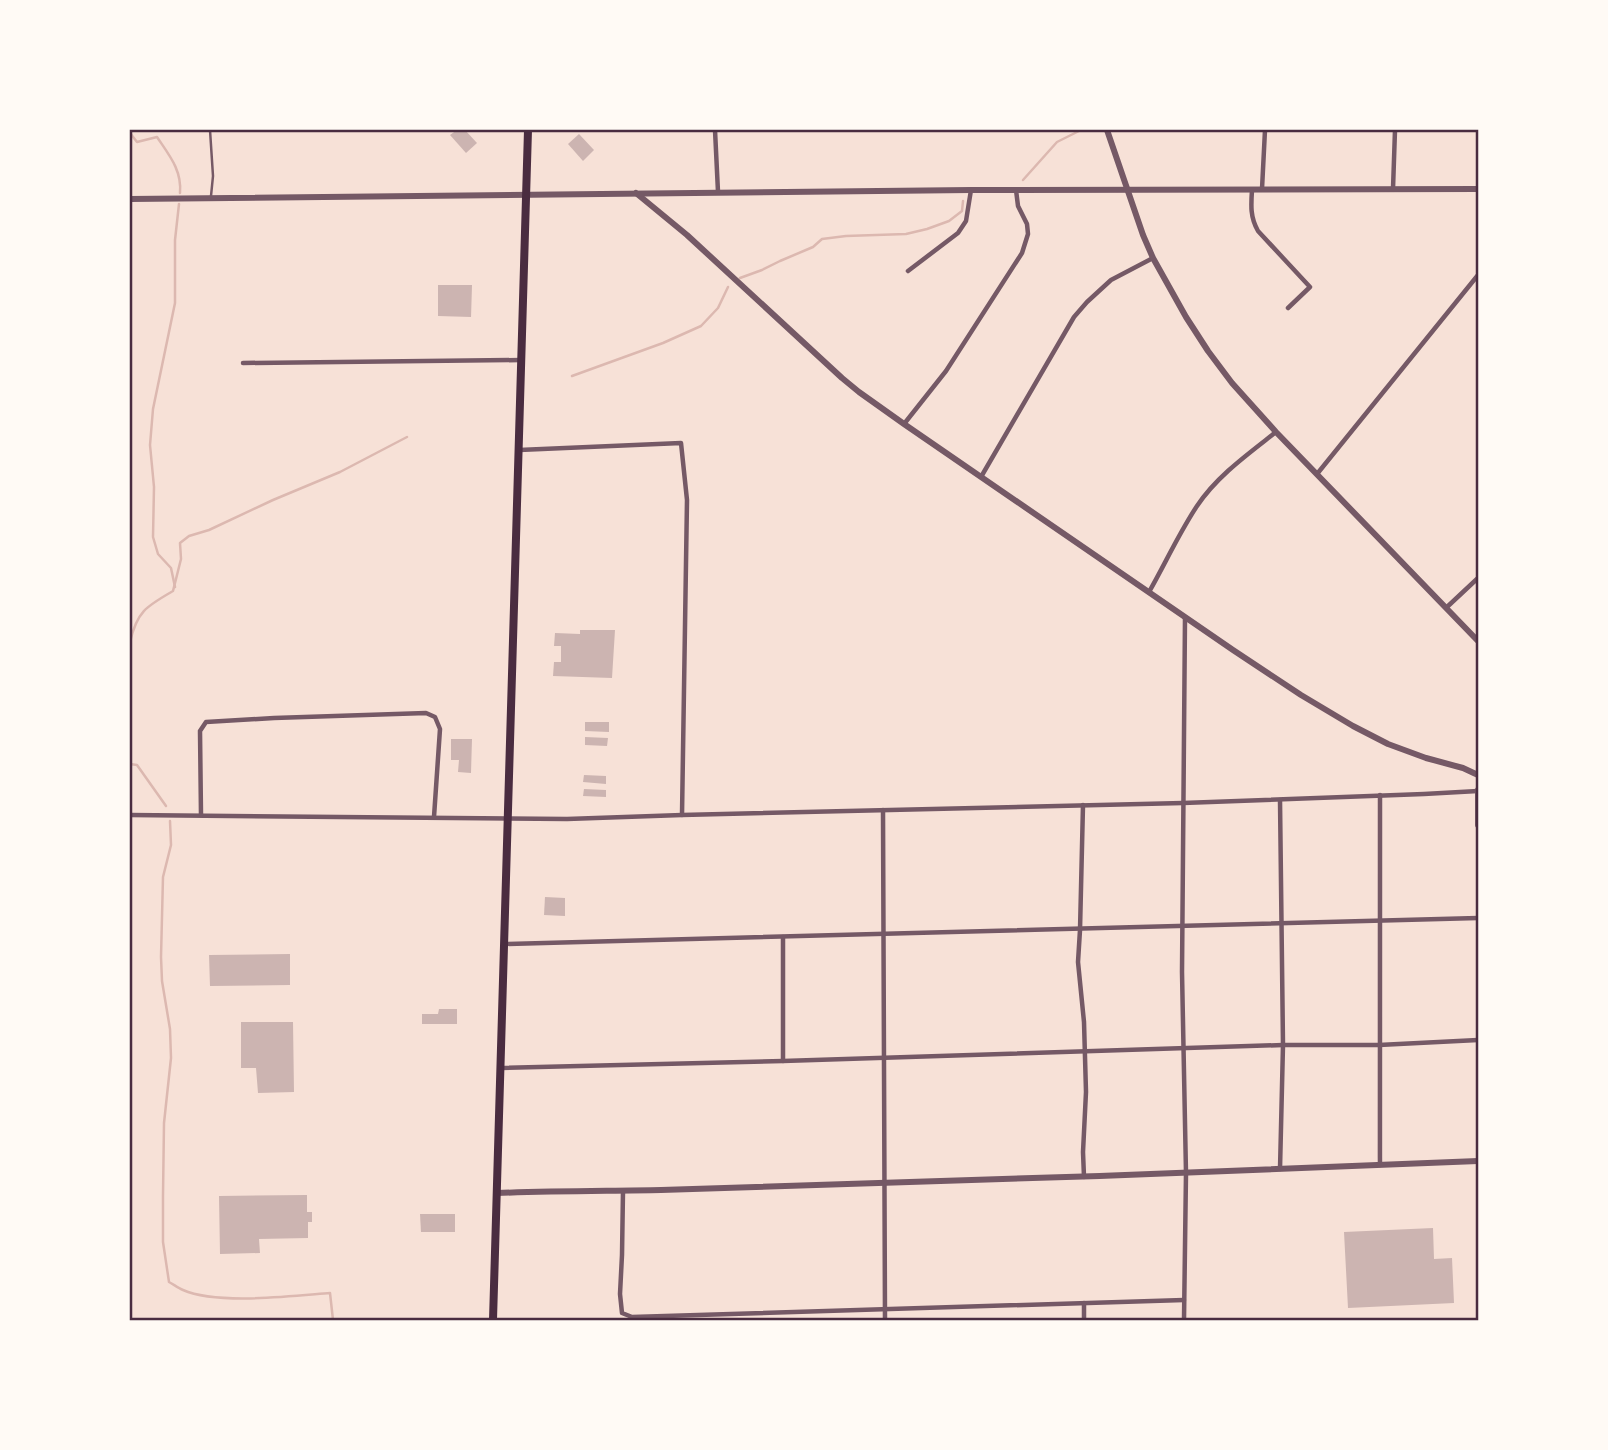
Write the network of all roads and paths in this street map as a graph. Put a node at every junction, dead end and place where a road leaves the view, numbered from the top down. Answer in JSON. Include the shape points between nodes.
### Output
{"nodes":[{"id":1,"x":210,"y":130,"type":"edge"},
{"id":2,"x":528,"y":130,"type":"edge"},
{"id":3,"x":715,"y":130,"type":"edge"},
{"id":4,"x":1107,"y":130,"type":"edge"},
{"id":5,"x":1265,"y":130,"type":"edge"},
{"id":6,"x":1395,"y":130,"type":"edge"},
{"id":7,"x":1393,"y":189,"type":"junction"},
{"id":8,"x":1479,"y":189,"type":"edge"},
{"id":9,"x":971,"y":190,"type":"junction"},
{"id":10,"x":1016,"y":190,"type":"junction"},
{"id":11,"x":1129,"y":190,"type":"junction"},
{"id":12,"x":1252,"y":190,"type":"junction"},
{"id":13,"x":1262,"y":190,"type":"junction"},
{"id":14,"x":718,"y":192,"type":"junction"},
{"id":15,"x":636,"y":193,"type":"junction"},
{"id":16,"x":526,"y":194,"type":"junction"},
{"id":17,"x":211,"y":198,"type":"junction"},
{"id":18,"x":130,"y":199,"type":"edge"},
{"id":19,"x":1153,"y":258,"type":"junction"},
{"id":20,"x":908,"y":271,"type":"dead end"},
{"id":21,"x":1479,"y":275,"type":"edge"},
{"id":22,"x":1288,"y":308,"type":"dead end"},
{"id":23,"x":521,"y":360,"type":"junction"},
{"id":24,"x":243,"y":363,"type":"dead end"},
{"id":25,"x":904,"y":424,"type":"junction"},
{"id":26,"x":1276,"y":432,"type":"junction"},
{"id":27,"x":519,"y":450,"type":"junction"},
{"id":28,"x":1316,"y":475,"type":"junction"},
{"id":29,"x":981,"y":477,"type":"junction"},
{"id":30,"x":1479,"y":578,"type":"edge"},
{"id":31,"x":1149,"y":592,"type":"junction"},
{"id":32,"x":1447,"y":607,"type":"junction"},
{"id":33,"x":1185,"y":617,"type":"junction"},
{"id":34,"x":1479,"y":641,"type":"edge"},
{"id":35,"x":1479,"y":775,"type":"edge"},
{"id":36,"x":1478,"y":790,"type":"edge"},
{"id":37,"x":1380,"y":795,"type":"junction"},
{"id":38,"x":1280,"y":800,"type":"junction"},
{"id":39,"x":1183,"y":803,"type":"junction"},
{"id":40,"x":1083,"y":805,"type":"junction"},
{"id":41,"x":883,"y":810,"type":"junction"},
{"id":42,"x":130,"y":815,"type":"edge"},
{"id":43,"x":201,"y":815,"type":"junction"},
{"id":44,"x":682,"y":815,"type":"junction"},
{"id":45,"x":434,"y":817,"type":"junction"},
{"id":46,"x":507,"y":818,"type":"junction"},
{"id":47,"x":1479,"y":825,"type":"edge"},
{"id":48,"x":1479,"y":918,"type":"edge"},
{"id":49,"x":1381,"y":921,"type":"junction"},
{"id":50,"x":1281,"y":923,"type":"junction"},
{"id":51,"x":1183,"y":926,"type":"junction"},
{"id":52,"x":1080,"y":930,"type":"junction"},
{"id":53,"x":884,"y":934,"type":"junction"},
{"id":54,"x":783,"y":937,"type":"junction"},
{"id":55,"x":504,"y":944,"type":"junction"},
{"id":56,"x":1479,"y":1040,"type":"edge"},
{"id":57,"x":1283,"y":1045,"type":"junction"},
{"id":58,"x":1379,"y":1045,"type":"junction"},
{"id":59,"x":1183,"y":1048,"type":"junction"},
{"id":60,"x":1085,"y":1052,"type":"junction"},
{"id":61,"x":883,"y":1058,"type":"junction"},
{"id":62,"x":783,"y":1061,"type":"junction"},
{"id":63,"x":501,"y":1068,"type":"junction"},
{"id":64,"x":1479,"y":1161,"type":"edge"},
{"id":65,"x":1380,"y":1166,"type":"junction"},
{"id":66,"x":1280,"y":1170,"type":"junction"},
{"id":67,"x":1186,"y":1173,"type":"junction"},
{"id":68,"x":1084,"y":1177,"type":"junction"},
{"id":69,"x":884,"y":1182,"type":"junction"},
{"id":70,"x":622,"y":1191,"type":"junction"},
{"id":71,"x":497,"y":1193,"type":"junction"},
{"id":72,"x":1184,"y":1300,"type":"junction"},
{"id":73,"x":1084,"y":1303,"type":"junction"},
{"id":74,"x":884,"y":1309,"type":"junction"},
{"id":75,"x":493,"y":1321,"type":"edge"},
{"id":76,"x":885,"y":1321,"type":"edge"},
{"id":77,"x":1084,"y":1321,"type":"edge"},
{"id":78,"x":1184,"y":1321,"type":"edge"}],
"edges":[{"from":1,"to":17,"type":"lane"},
{"from":2,"to":16,"type":"highway"},
{"from":3,"to":14,"type":"street"},
{"from":4,"to":11,"type":"street"},
{"from":5,"to":13,"type":"street"},
{"from":6,"to":7,"type":"street"},
{"from":7,"to":8,"type":"street"},
{"from":7,"to":13,"type":"street"},
{"from":9,"to":10,"type":"street"},
{"from":9,"to":14,"type":"street"},
{"from":9,"to":20,"type":"street","via":[[966,221],[958,233]]},
{"from":10,"to":11,"type":"street"},
{"from":10,"to":25,"type":"street","via":[[1028,234],[1022,253],[946,371]]},
{"from":11,"to":12,"type":"street"},
{"from":11,"to":19,"type":"street"},
{"from":12,"to":13,"type":"street"},
{"from":12,"to":22,"type":"street","via":[[1253,222],[1310,287]]},
{"from":14,"to":15,"type":"street"},
{"from":15,"to":16,"type":"street"},
{"from":15,"to":25,"type":"street","via":[[859,392]]},
{"from":16,"to":17,"type":"street"},
{"from":16,"to":23,"type":"highway"},
{"from":17,"to":18,"type":"street"},
{"from":19,"to":26,"type":"street","via":[[1208,351]]},
{"from":19,"to":29,"type":"street","via":[[1111,280],[1074,317]]},
{"from":21,"to":28,"type":"street"},
{"from":23,"to":24,"type":"street"},
{"from":23,"to":27,"type":"highway"},
{"from":25,"to":29,"type":"street"},
{"from":26,"to":28,"type":"street"},
{"from":26,"to":31,"type":"street","via":[[1209,491]]},
{"from":27,"to":44,"type":"street","via":[[681,443],[687,500]]},
{"from":27,"to":46,"type":"highway"},
{"from":28,"to":32,"type":"street"},
{"from":29,"to":31,"type":"street"},
{"from":30,"to":32,"type":"street"},
{"from":31,"to":33,"type":"street"},
{"from":32,"to":34,"type":"street"},
{"from":33,"to":35,"type":"street","via":[[1353,726],[1407,752]]},
{"from":33,"to":39,"type":"street"},
{"from":36,"to":37,"type":"street"},
{"from":36,"to":47,"type":"street"},
{"from":37,"to":38,"type":"street"},
{"from":37,"to":49,"type":"street"},
{"from":38,"to":39,"type":"street"},
{"from":38,"to":50,"type":"street"},
{"from":39,"to":40,"type":"street"},
{"from":39,"to":51,"type":"street"},
{"from":40,"to":41,"type":"street"},
{"from":40,"to":52,"type":"street"},
{"from":41,"to":44,"type":"street"},
{"from":41,"to":53,"type":"street"},
{"from":42,"to":43,"type":"street"},
{"from":43,"to":45,"type":"street"},
{"from":43,"to":45,"type":"street","via":[[200,731],[206,722],[426,713],[435,717],[439,729]]},
{"from":44,"to":46,"type":"street"},
{"from":45,"to":46,"type":"street"},
{"from":46,"to":55,"type":"highway"},
{"from":48,"to":49,"type":"street"},
{"from":49,"to":50,"type":"street"},
{"from":49,"to":58,"type":"street"},
{"from":50,"to":51,"type":"street"},
{"from":50,"to":57,"type":"street"},
{"from":51,"to":52,"type":"street"},
{"from":51,"to":59,"type":"street"},
{"from":52,"to":53,"type":"street"},
{"from":52,"to":60,"type":"street"},
{"from":53,"to":54,"type":"street"},
{"from":53,"to":61,"type":"street"},
{"from":54,"to":55,"type":"street"},
{"from":54,"to":62,"type":"street"},
{"from":55,"to":63,"type":"highway"},
{"from":56,"to":58,"type":"street"},
{"from":57,"to":58,"type":"street"},
{"from":57,"to":59,"type":"street"},
{"from":57,"to":66,"type":"street"},
{"from":58,"to":65,"type":"street"},
{"from":59,"to":60,"type":"street"},
{"from":59,"to":67,"type":"street"},
{"from":60,"to":61,"type":"street"},
{"from":60,"to":68,"type":"street"},
{"from":61,"to":62,"type":"street"},
{"from":61,"to":69,"type":"street"},
{"from":62,"to":63,"type":"street"},
{"from":63,"to":71,"type":"highway"},
{"from":64,"to":65,"type":"street"},
{"from":65,"to":66,"type":"street"},
{"from":66,"to":67,"type":"street"},
{"from":67,"to":68,"type":"street"},
{"from":67,"to":72,"type":"street"},
{"from":68,"to":69,"type":"street"},
{"from":69,"to":70,"type":"street"},
{"from":69,"to":74,"type":"street"},
{"from":70,"to":71,"type":"street"},
{"from":70,"to":74,"type":"street","via":[[622,1313],[632,1317]]},
{"from":71,"to":75,"type":"highway"},
{"from":72,"to":73,"type":"street"},
{"from":72,"to":78,"type":"street"},
{"from":73,"to":74,"type":"street"},
{"from":73,"to":77,"type":"street"},
{"from":74,"to":76,"type":"street"}]}
